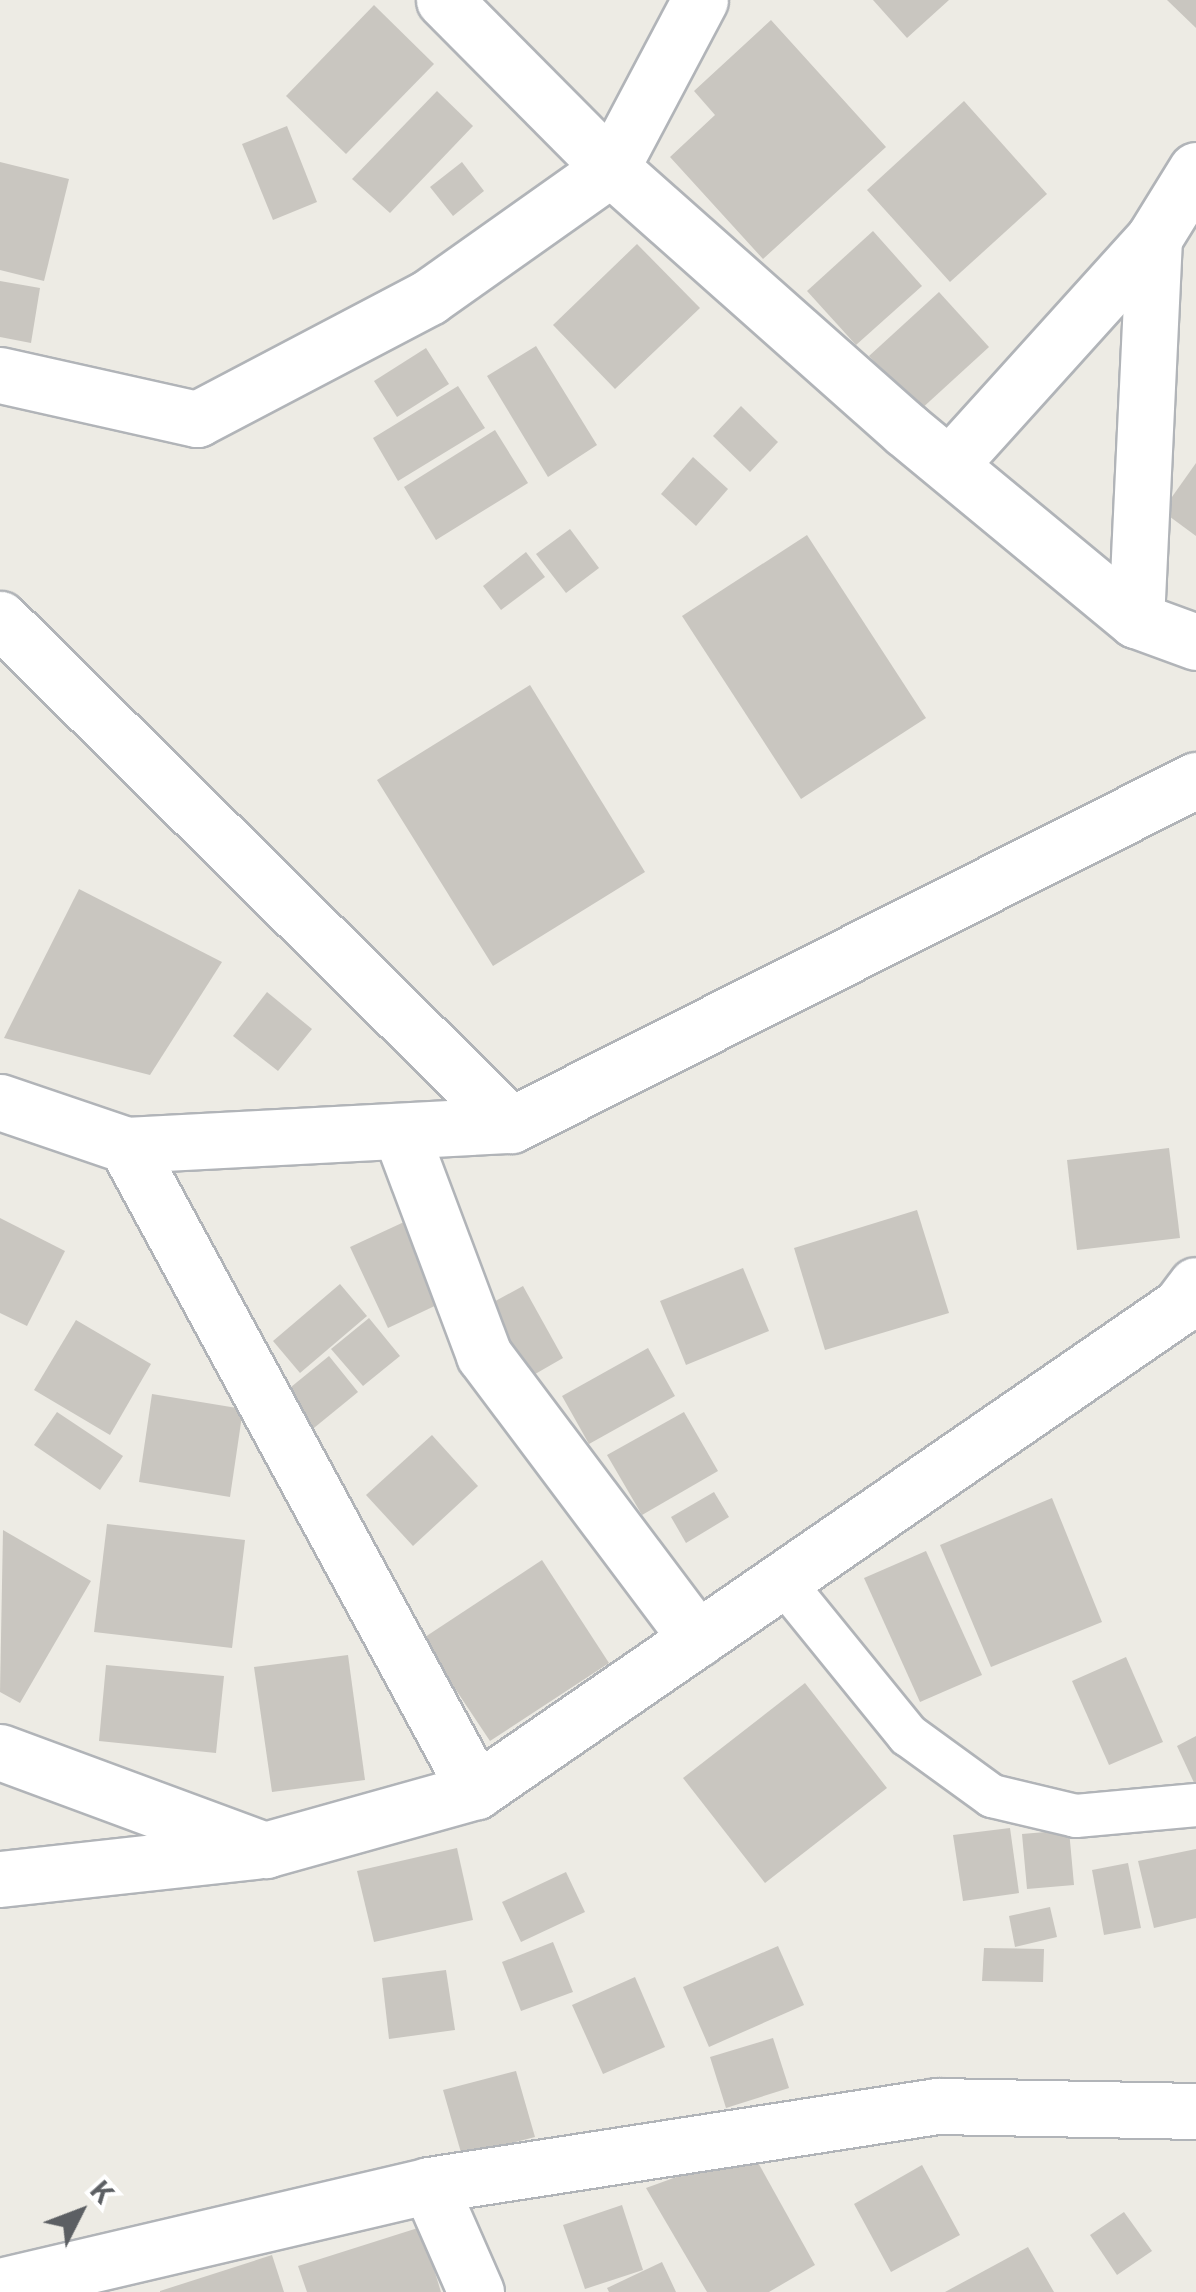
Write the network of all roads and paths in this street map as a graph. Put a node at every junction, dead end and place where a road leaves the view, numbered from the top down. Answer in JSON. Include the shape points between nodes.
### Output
{"nodes":[{"id":1,"x":444,"y":0,"type":"edge"},
{"id":2,"x":700,"y":0,"type":"edge"},
{"id":3,"x":612,"y":168,"type":"junction"},
{"id":4,"x":1196,"y":170,"type":"edge"},
{"id":5,"x":1154,"y":238,"type":"junction"},
{"id":6,"x":0,"y":375,"type":"edge"},
{"id":7,"x":951,"y":464,"type":"junction"},
{"id":8,"x":0,"y":619,"type":"edge"},
{"id":9,"x":1136,"y":620,"type":"junction"},
{"id":10,"x":1196,"y":642,"type":"edge"},
{"id":11,"x":1196,"y":780,"type":"edge"},
{"id":12,"x":0,"y":1102,"type":"edge"},
{"id":13,"x":511,"y":1125,"type":"junction"},
{"id":14,"x":401,"y":1134,"type":"junction"},
{"id":15,"x":126,"y":1145,"type":"junction"},
{"id":16,"x":1191,"y":1302,"type":"edge"},
{"id":17,"x":782,"y":1580,"type":"junction"},
{"id":18,"x":697,"y":1638,"type":"junction"},
{"id":19,"x":0,"y":1752,"type":"edge"},
{"id":20,"x":476,"y":1791,"type":"junction"},
{"id":21,"x":1196,"y":1804,"type":"edge"},
{"id":22,"x":265,"y":1850,"type":"junction"},
{"id":23,"x":0,"y":1879,"type":"edge"},
{"id":24,"x":1196,"y":2111,"type":"edge"},
{"id":25,"x":429,"y":2185,"type":"junction"},
{"id":26,"x":0,"y":2286,"type":"edge"},
{"id":27,"x":476,"y":2292,"type":"edge"}],
"edges":[{"from":1,"to":3,"type":"street"},
{"from":2,"to":3,"type":"street"},
{"from":3,"to":6,"type":"street","via":[[429,296],[197,419]]},
{"from":3,"to":7,"type":"street"},
{"from":4,"to":5,"type":"street"},
{"from":5,"to":7,"type":"street"},
{"from":5,"to":9,"type":"street"},
{"from":7,"to":9,"type":"street"},
{"from":8,"to":13,"type":"street"},
{"from":9,"to":10,"type":"street"},
{"from":11,"to":13,"type":"street"},
{"from":12,"to":15,"type":"street"},
{"from":13,"to":14,"type":"street"},
{"from":14,"to":15,"type":"street"},
{"from":14,"to":18,"type":"street","via":[[484,1355]]},
{"from":15,"to":20,"type":"street"},
{"from":16,"to":17,"type":"street"},
{"from":17,"to":18,"type":"street"},
{"from":17,"to":21,"type":"lane","via":[[908,1735],[992,1796],[1076,1816]]},
{"from":18,"to":20,"type":"street"},
{"from":19,"to":22,"type":"street"},
{"from":20,"to":22,"type":"street"},
{"from":22,"to":23,"type":"street"},
{"from":24,"to":25,"type":"street","via":[[937,2106]]},
{"from":25,"to":26,"type":"street"},
{"from":25,"to":27,"type":"street"}]}
